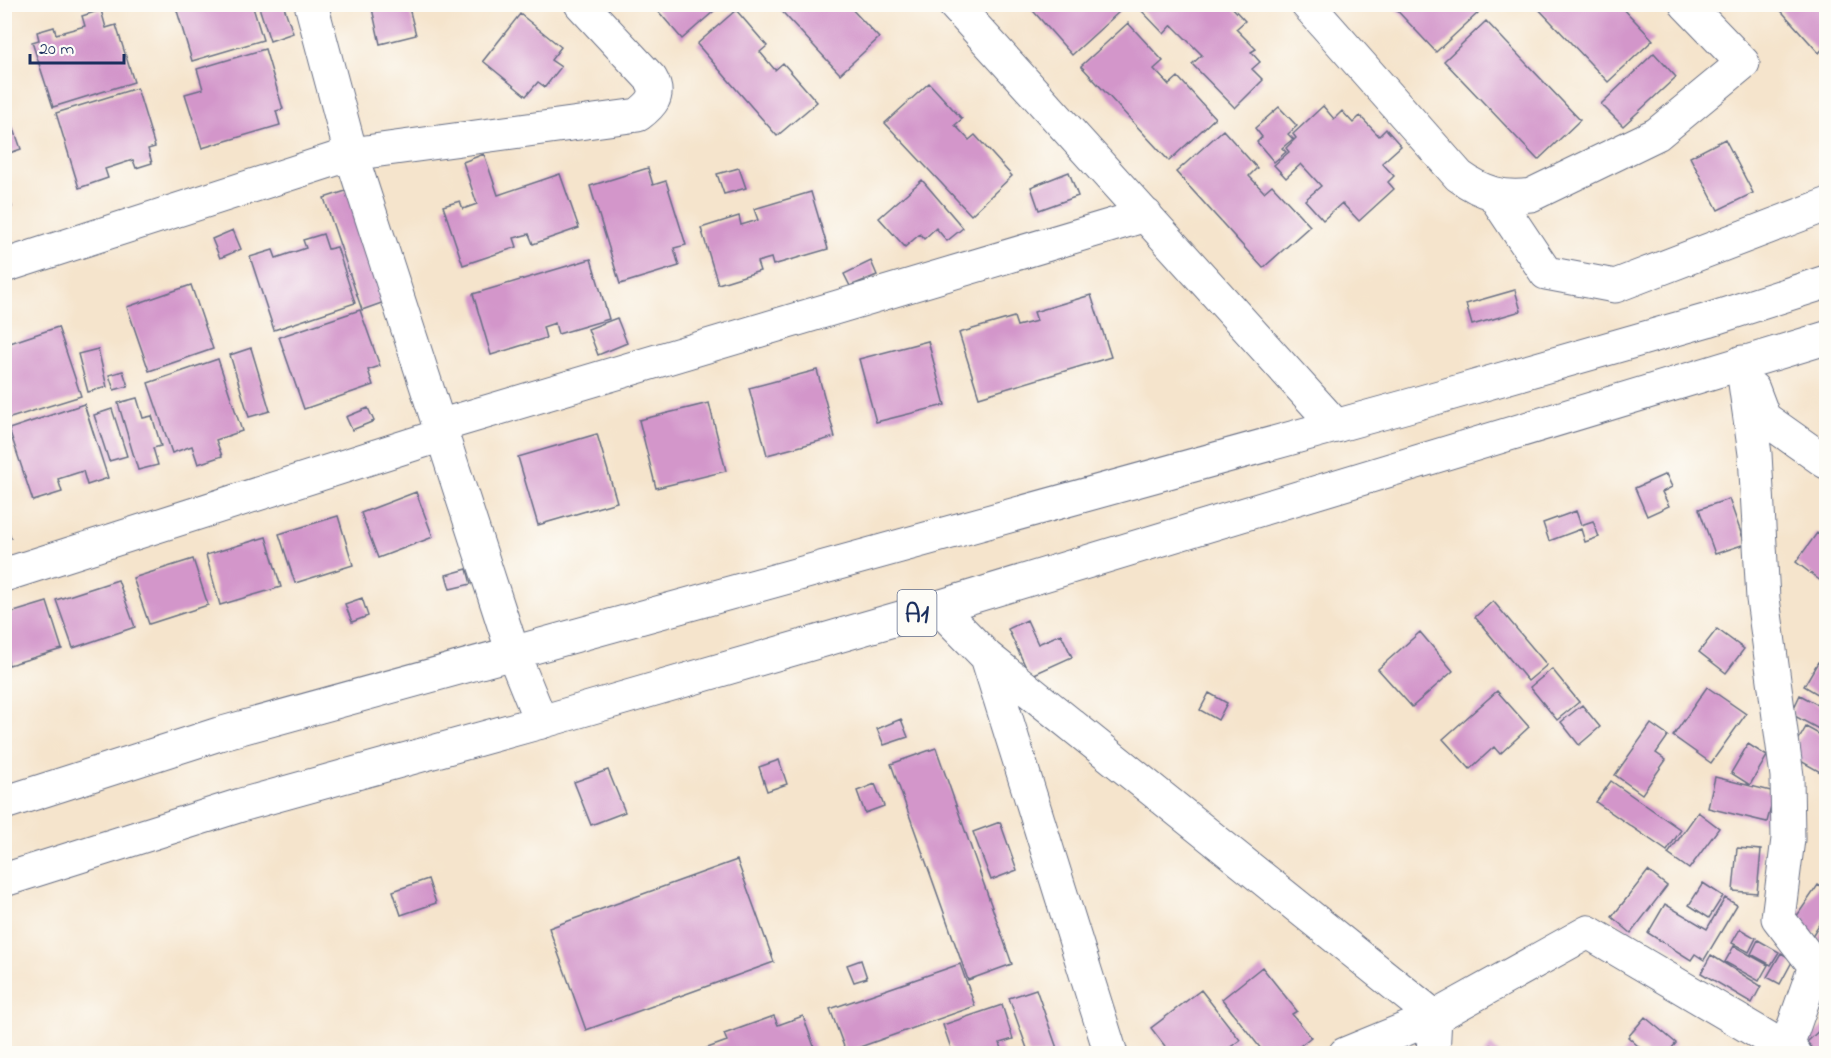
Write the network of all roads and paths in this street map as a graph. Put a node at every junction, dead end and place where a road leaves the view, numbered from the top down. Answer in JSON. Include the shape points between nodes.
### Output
{"nodes":[{"id":1,"x":311,"y":4,"type":"edge"},
{"id":2,"x":581,"y":4,"type":"edge"},
{"id":3,"x":954,"y":4,"type":"edge"},
{"id":4,"x":1307,"y":4,"type":"edge"},
{"id":5,"x":1686,"y":4,"type":"edge"},
{"id":6,"x":351,"y":154,"type":"junction"},
{"id":7,"x":1494,"y":195,"type":"junction"},
{"id":8,"x":1827,"y":205,"type":"edge"},
{"id":9,"x":1146,"y":215,"type":"junction"},
{"id":10,"x":4,"y":266,"type":"edge"},
{"id":11,"x":1827,"y":282,"type":"edge"},
{"id":12,"x":1827,"y":338,"type":"edge"},
{"id":13,"x":1742,"y":362,"type":"junction"},
{"id":14,"x":1336,"y":426,"type":"junction"},
{"id":15,"x":441,"y":430,"type":"junction"},
{"id":16,"x":1827,"y":462,"type":"edge"},
{"id":17,"x":4,"y":575,"type":"edge"},
{"id":18,"x":938,"y":607,"type":"junction"},
{"id":19,"x":513,"y":653,"type":"junction"},
{"id":20,"x":987,"y":657,"type":"junction"},
{"id":21,"x":541,"y":722,"type":"junction"},
{"id":22,"x":4,"y":803,"type":"edge"},
{"id":23,"x":4,"y":880,"type":"edge"},
{"id":24,"x":1821,"y":968,"type":"edge"},
{"id":25,"x":1435,"y":1017,"type":"junction"},
{"id":26,"x":1788,"y":1051,"type":"edge"},
{"id":27,"x":1111,"y":1053,"type":"edge"},
{"id":28,"x":1345,"y":1053,"type":"edge"},
{"id":29,"x":1434,"y":1053,"type":"edge"}],
"edges":[{"from":1,"to":6,"type":"main road"},
{"from":2,"to":6,"type":"main road","via":[[656,88],[655,99],[638,115]]},
{"from":3,"to":9,"type":"main road"},
{"from":4,"to":7,"type":"main road","via":[[1459,176]]},
{"from":5,"to":7,"type":"main road","via":[[1743,63],[1658,134],[1531,195]]},
{"from":6,"to":10,"type":"main road"},
{"from":6,"to":15,"type":"main road"},
{"from":7,"to":8,"type":"main road","via":[[1546,273],[1615,286]]},
{"from":9,"to":14,"type":"main road"},
{"from":9,"to":15,"type":"main road"},
{"from":11,"to":14,"type":"main road"},
{"from":12,"to":13,"type":"main road","number":"A1"},
{"from":13,"to":16,"type":"main road","via":[[1764,418]]},
{"from":13,"to":18,"type":"main road","number":"A1"},
{"from":13,"to":24,"type":"main road","via":[[1755,454],[1763,598],[1787,776],[1788,839],[1778,918]]},
{"from":14,"to":19,"type":"main road"},
{"from":15,"to":17,"type":"main road"},
{"from":15,"to":19,"type":"main road"},
{"from":18,"to":20,"type":"main road"},
{"from":18,"to":21,"type":"main road","number":"A1"},
{"from":19,"to":21,"type":"main road"},
{"from":19,"to":22,"type":"main road","via":[[219,734]]},
{"from":20,"to":25,"type":"main road"},
{"from":20,"to":27,"type":"main road"},
{"from":21,"to":23,"type":"main road","number":"A1","via":[[241,805]]},
{"from":24,"to":26,"type":"main road"},
{"from":25,"to":26,"type":"main road","via":[[1588,932]]},
{"from":25,"to":28,"type":"main road"},
{"from":25,"to":29,"type":"main road"}]}
